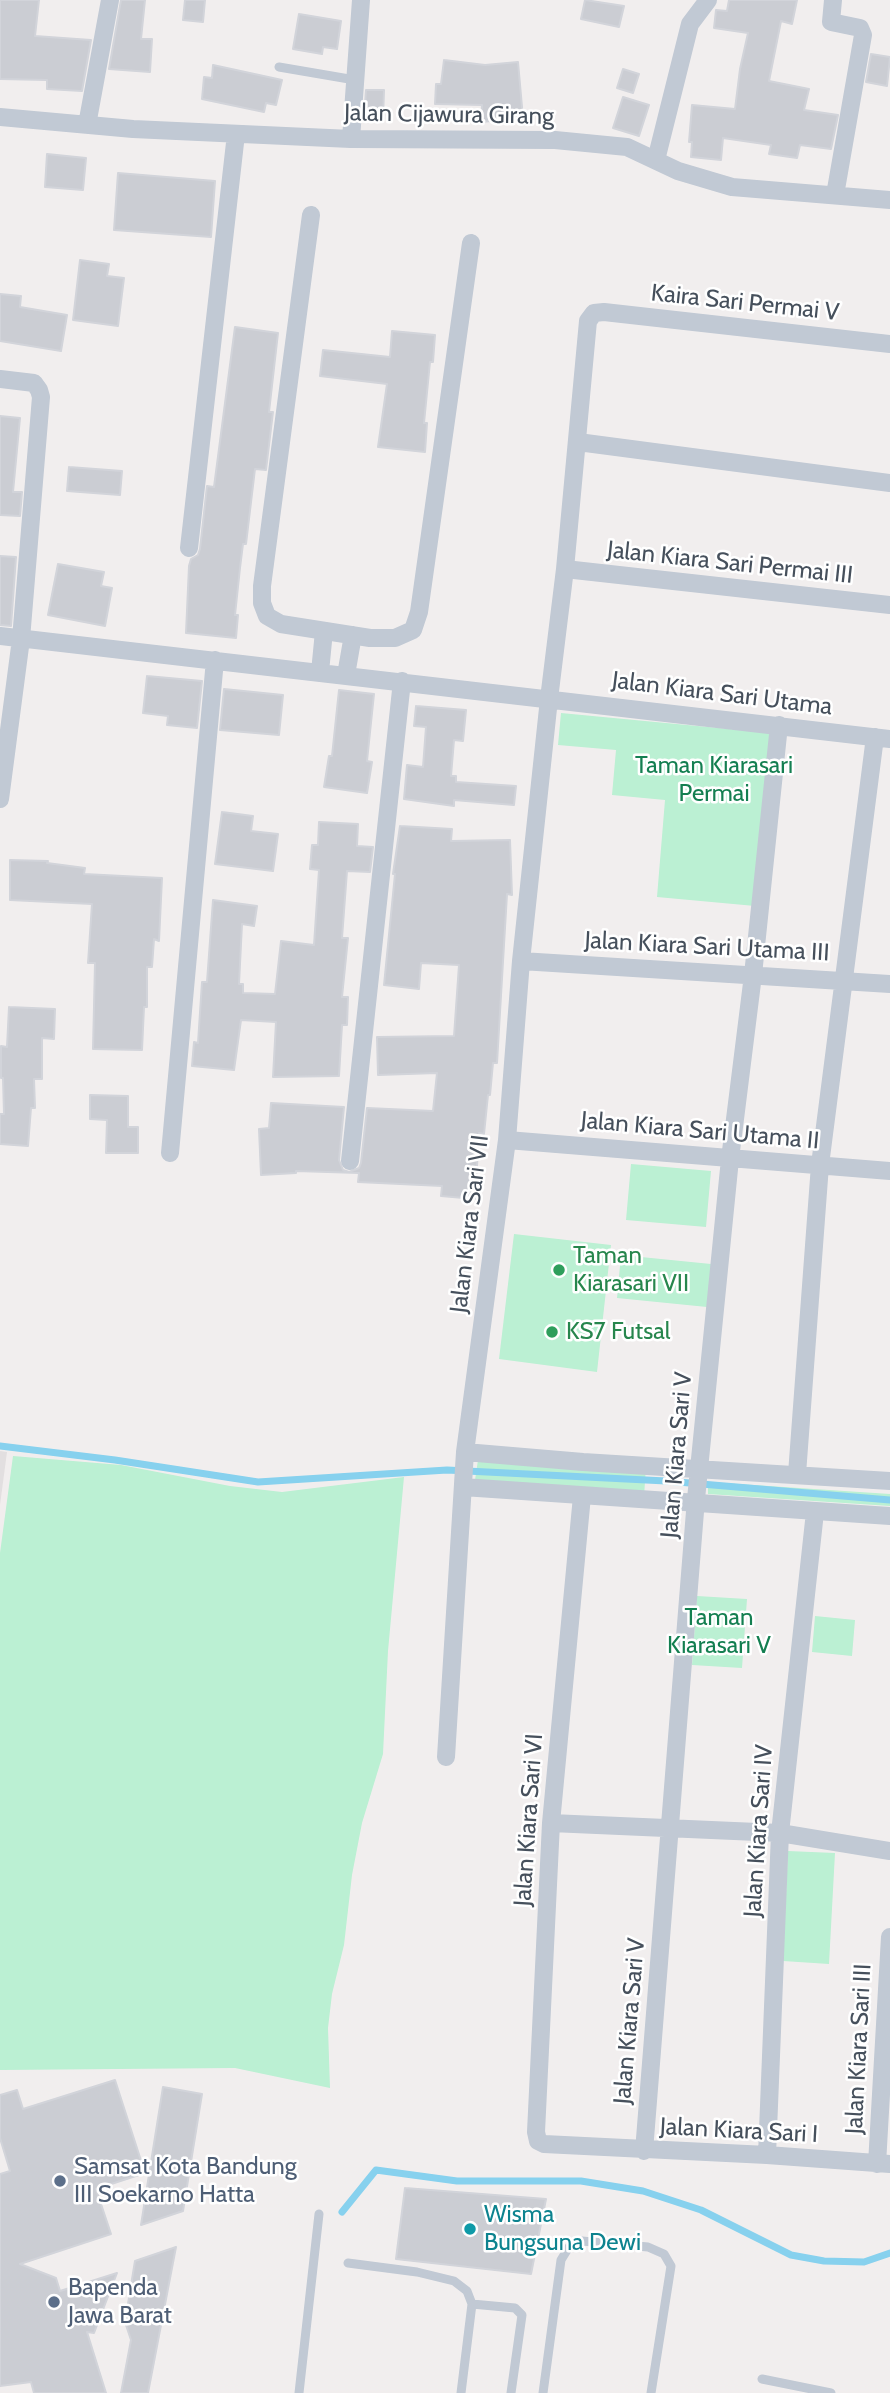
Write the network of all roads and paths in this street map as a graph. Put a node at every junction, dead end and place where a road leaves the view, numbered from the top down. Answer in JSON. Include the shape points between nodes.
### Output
{"nodes":[{"id":1,"x":110,"y":0,"type":"edge"},
{"id":2,"x":361,"y":0,"type":"edge"},
{"id":3,"x":708,"y":0,"type":"edge"},
{"id":4,"x":833,"y":0,"type":"edge"},
{"id":5,"x":279,"y":66,"type":"dead end"},
{"id":6,"x":355,"y":80,"type":"junction"},
{"id":7,"x":0,"y":117,"type":"edge"},
{"id":8,"x":88,"y":125,"type":"junction"},
{"id":9,"x":236,"y":134,"type":"junction"},
{"id":10,"x":351,"y":139,"type":"junction"},
{"id":11,"x":656,"y":160,"type":"junction"},
{"id":12,"x":835,"y":195,"type":"junction"},
{"id":13,"x":890,"y":200,"type":"edge"},
{"id":14,"x":311,"y":215,"type":"dead end"},
{"id":15,"x":471,"y":243,"type":"dead end"},
{"id":16,"x":594,"y":313,"type":"joint"},
{"id":17,"x":890,"y":344,"type":"edge"},
{"id":18,"x":0,"y":379,"type":"edge"},
{"id":19,"x":578,"y":442,"type":"junction"},
{"id":20,"x":890,"y":484,"type":"edge"},
{"id":21,"x":189,"y":548,"type":"dead end"},
{"id":22,"x":565,"y":569,"type":"junction"},
{"id":23,"x":890,"y":605,"type":"edge"},
{"id":24,"x":324,"y":631,"type":"junction"},
{"id":25,"x":353,"y":635,"type":"junction"},
{"id":26,"x":0,"y":636,"type":"edge"},
{"id":27,"x":22,"y":639,"type":"junction"},
{"id":28,"x":215,"y":660,"type":"junction"},
{"id":29,"x":320,"y":672,"type":"junction"},
{"id":30,"x":346,"y":675,"type":"junction"},
{"id":31,"x":402,"y":681,"type":"junction"},
{"id":32,"x":549,"y":699,"type":"junction"},
{"id":33,"x":779,"y":725,"type":"junction"},
{"id":34,"x":883,"y":738,"type":"edge"},
{"id":35,"x":0,"y":799,"type":"edge"},
{"id":36,"x":521,"y":961,"type":"junction"},
{"id":37,"x":753,"y":975,"type":"junction"},
{"id":38,"x":843,"y":979,"type":"junction"},
{"id":39,"x":890,"y":984,"type":"edge"},
{"id":40,"x":507,"y":1140,"type":"junction"},
{"id":41,"x":170,"y":1153,"type":"dead end"},
{"id":42,"x":730,"y":1159,"type":"junction"},
{"id":43,"x":351,"y":1161,"type":"dead end"},
{"id":44,"x":820,"y":1165,"type":"junction"},
{"id":45,"x":890,"y":1171,"type":"edge"},
{"id":46,"x":464,"y":1470,"type":"junction"},
{"id":47,"x":797,"y":1474,"type":"junction"},
{"id":48,"x":890,"y":1481,"type":"edge"},
{"id":49,"x":698,"y":1486,"type":"junction"},
{"id":50,"x":582,"y":1496,"type":"junction"},
{"id":51,"x":815,"y":1512,"type":"junction"},
{"id":52,"x":890,"y":1516,"type":"edge"},
{"id":53,"x":446,"y":1757,"type":"dead end"},
{"id":54,"x":551,"y":1824,"type":"junction"},
{"id":55,"x":671,"y":1829,"type":"junction"},
{"id":56,"x":780,"y":1833,"type":"junction"},
{"id":57,"x":890,"y":1851,"type":"edge"},
{"id":58,"x":890,"y":1937,"type":"edge"},
{"id":59,"x":544,"y":2144,"type":"joint"},
{"id":60,"x":644,"y":2151,"type":"junction"},
{"id":61,"x":768,"y":2155,"type":"junction"},
{"id":62,"x":883,"y":2164,"type":"edge"},
{"id":63,"x":319,"y":2214,"type":"dead end"},
{"id":64,"x":348,"y":2263,"type":"dead end"},
{"id":65,"x":472,"y":2304,"type":"junction"},
{"id":66,"x":762,"y":2379,"type":"dead end"},
{"id":67,"x":299,"y":2393,"type":"edge"},
{"id":68,"x":461,"y":2393,"type":"edge"},
{"id":69,"x":511,"y":2393,"type":"edge"},
{"id":70,"x":543,"y":2393,"type":"edge"},
{"id":71,"x":651,"y":2393,"type":"edge"},
{"id":72,"x":831,"y":2393,"type":"edge"}],
"edges":[{"from":1,"to":8,"type":"street"},
{"from":2,"to":6,"type":"street"},
{"from":3,"to":11,"type":"street","via":[[690,24]]},
{"from":4,"to":12,"type":"street","via":[[831,22],[860,28],[863,35]]},
{"from":5,"to":6,"type":"lane"},
{"from":6,"to":10,"type":"street"},
{"from":7,"to":8,"type":"street","name":"Jalan Cijawura Girang"},
{"from":8,"to":9,"type":"street","name":"Jalan Cijawura Girang"},
{"from":9,"to":10,"type":"street","name":"Jalan Cijawura Girang"},
{"from":9,"to":21,"type":"street"},
{"from":10,"to":11,"type":"street","name":"Jalan Cijawura Girang","via":[[555,140],[627,147]]},
{"from":11,"to":12,"type":"street","name":"Jalan Cijawura Girang","via":[[732,187]]},
{"from":12,"to":13,"type":"street","name":"Jalan Cijawura Girang"},
{"from":14,"to":24,"type":"street","via":[[261,586],[267,616],[281,624]]},
{"from":15,"to":25,"type":"street","via":[[419,612],[413,630],[395,638]]},
{"from":16,"to":17,"type":"street","name":"Kaira Sari Permai V"},
{"from":16,"to":19,"type":"street","name":"Jalan Kiara Sari VII","via":[[588,321]]},
{"from":18,"to":27,"type":"street","via":[[34,383],[41,397]]},
{"from":19,"to":20,"type":"street"},
{"from":19,"to":22,"type":"street","name":"Jalan Kiara Sari VII"},
{"from":22,"to":23,"type":"street","name":"Jalan Kiara Sari Permai III"},
{"from":22,"to":32,"type":"street","name":"Jalan Kiara Sari VII"},
{"from":24,"to":25,"type":"street"},
{"from":24,"to":29,"type":"street"},
{"from":25,"to":30,"type":"street"},
{"from":26,"to":27,"type":"street","name":"Jalan Kiara Sari Utama"},
{"from":27,"to":28,"type":"street","name":"Jalan Kiara Sari Utama"},
{"from":27,"to":35,"type":"street"},
{"from":28,"to":29,"type":"street","name":"Jalan Kiara Sari Utama"},
{"from":28,"to":41,"type":"street"},
{"from":29,"to":30,"type":"street","name":"Jalan Kiara Sari Utama"},
{"from":30,"to":31,"type":"street","name":"Jalan Kiara Sari Utama"},
{"from":31,"to":32,"type":"street","name":"Jalan Kiara Sari Utama"},
{"from":31,"to":43,"type":"street"},
{"from":32,"to":33,"type":"street","name":"Jalan Kiara Sari Utama"},
{"from":32,"to":36,"type":"street","name":"Jalan Kiara Sari VII"},
{"from":33,"to":34,"type":"street","name":"Jalan Kiara Sari Utama"},
{"from":33,"to":37,"type":"street","name":"Jalan Kiara Sari V"},
{"from":34,"to":38,"type":"street"},
{"from":36,"to":37,"type":"street","name":"Jalan Kiara Sari Utama III"},
{"from":36,"to":40,"type":"street","name":"Jalan Kiara Sari VII"},
{"from":37,"to":38,"type":"street","name":"Jalan Kiara Sari Utama III"},
{"from":37,"to":42,"type":"street","name":"Jalan Kiara Sari V"},
{"from":38,"to":39,"type":"street","name":"Jalan Kiara Sari Utama III"},
{"from":38,"to":44,"type":"street"},
{"from":40,"to":42,"type":"street","name":"Jalan Kiara Sari Utama II"},
{"from":40,"to":46,"type":"street","name":"Jalan Kiara Sari VII"},
{"from":42,"to":44,"type":"street","name":"Jalan Kiara Sari Utama II"},
{"from":42,"to":49,"type":"street","name":"Jalan Kiara Sari V"},
{"from":44,"to":45,"type":"street","name":"Jalan Kiara Sari Utama II"},
{"from":44,"to":47,"type":"street"},
{"from":46,"to":49,"type":"street"},
{"from":46,"to":50,"type":"street"},
{"from":46,"to":53,"type":"street","name":"Jalan Kiara Sari VII"},
{"from":47,"to":48,"type":"street"},
{"from":47,"to":49,"type":"street"},
{"from":49,"to":50,"type":"street"},
{"from":49,"to":51,"type":"street"},
{"from":49,"to":55,"type":"street","name":"Jalan Kiara Sari V"},
{"from":50,"to":54,"type":"street","name":"Jalan Kiara Sari VI"},
{"from":51,"to":52,"type":"street"},
{"from":51,"to":56,"type":"street","name":"Jalan Kiara Sari IV"},
{"from":54,"to":55,"type":"street"},
{"from":54,"to":59,"type":"street","name":"Jalan Kiara Sari VI","via":[[536,2132]]},
{"from":55,"to":56,"type":"street"},
{"from":55,"to":60,"type":"street","name":"Jalan Kiara Sari V"},
{"from":56,"to":57,"type":"street"},
{"from":56,"to":61,"type":"street","name":"Jalan Kiara Sari IV"},
{"from":58,"to":62,"type":"street","name":"Jalan Kiara Sari III"},
{"from":59,"to":60,"type":"street","name":"Jalan Kiara Sari I"},
{"from":60,"to":61,"type":"street","name":"Jalan Kiara Sari I"},
{"from":61,"to":62,"type":"street","name":"Jalan Kiara Sari I"},
{"from":63,"to":67,"type":"lane"},
{"from":64,"to":65,"type":"lane","via":[[454,2281],[467,2291]]},
{"from":65,"to":68,"type":"lane"},
{"from":65,"to":69,"type":"lane","via":[[515,2308],[522,2315]]},
{"from":66,"to":72,"type":"lane"},
{"from":70,"to":71,"type":"lane","via":[[561,2260],[569,2246],[582,2241],[648,2248],[664,2254],[671,2266]]}]}
